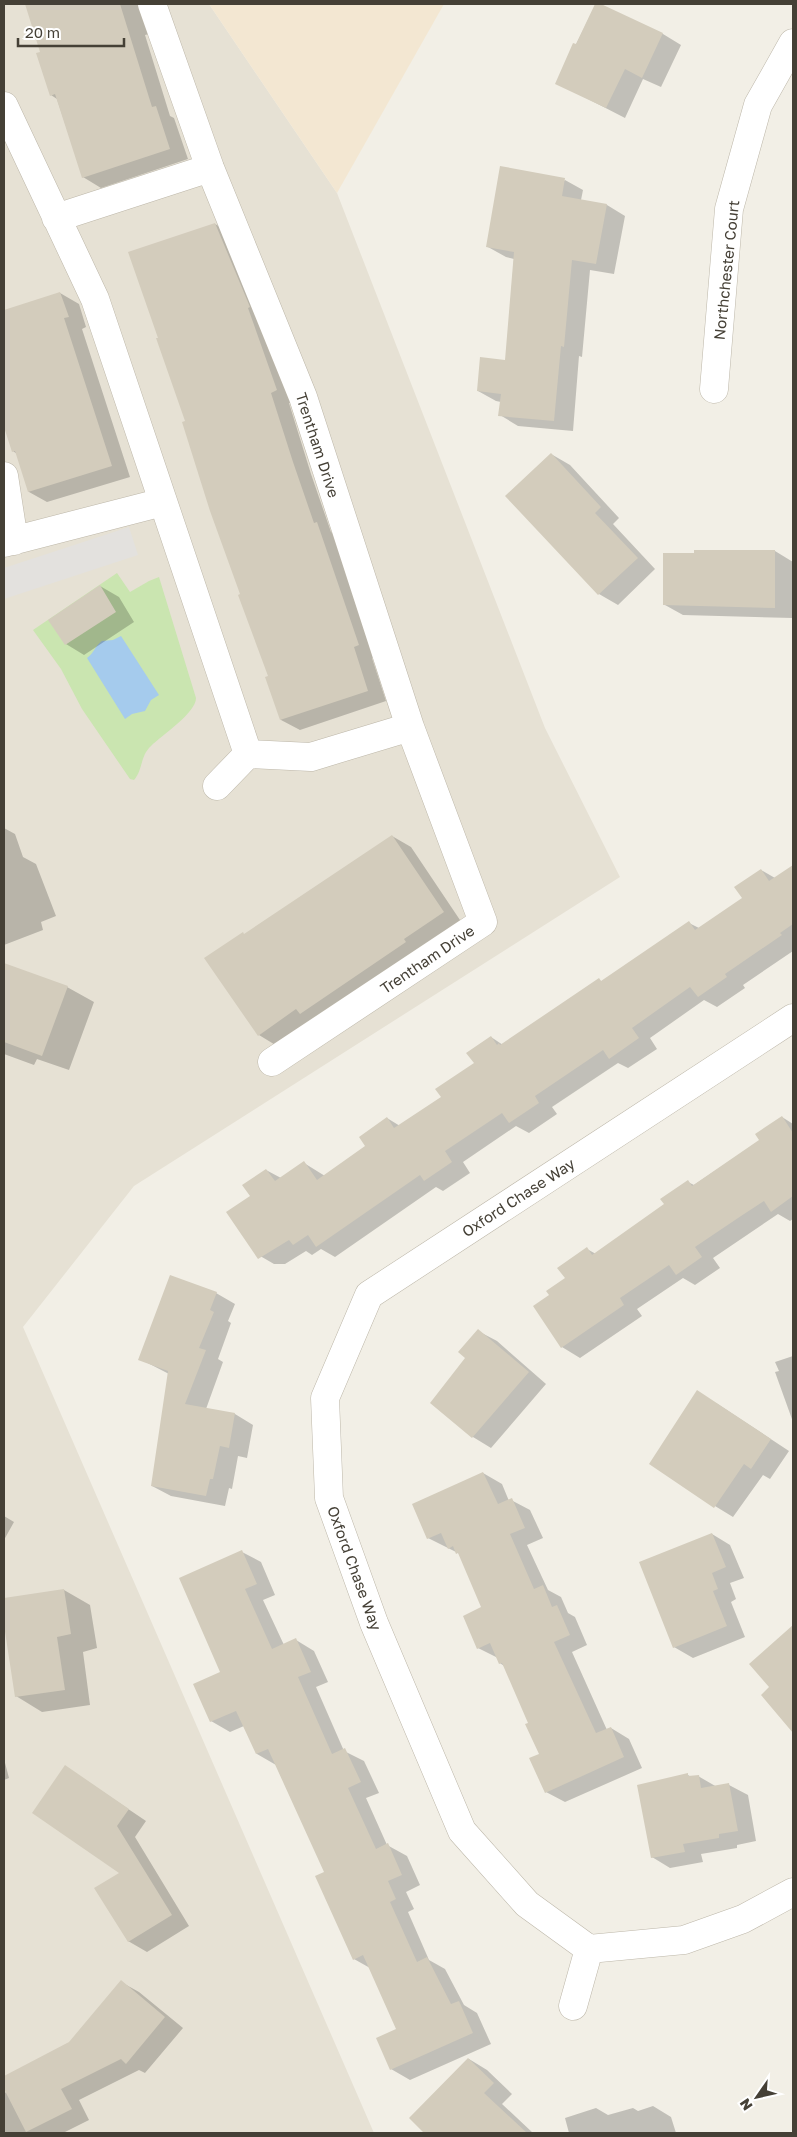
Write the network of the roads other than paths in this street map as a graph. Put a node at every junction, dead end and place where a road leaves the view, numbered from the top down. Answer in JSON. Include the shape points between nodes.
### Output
{"nodes":[{"id":1,"x":152,"y":4,"type":"edge"},
{"id":2,"x":793,"y":43,"type":"edge"},
{"id":3,"x":4,"y":106,"type":"edge"},
{"id":4,"x":210,"y":168,"type":"junction"},
{"id":5,"x":56,"y":218,"type":"junction"},
{"id":6,"x":714,"y":389,"type":"dead end"},
{"id":7,"x":4,"y":476,"type":"edge"},
{"id":8,"x":163,"y":502,"type":"junction"},
{"id":9,"x":9,"y":542,"type":"edge"},
{"id":10,"x":410,"y":727,"type":"junction"},
{"id":11,"x":248,"y":754,"type":"junction"},
{"id":12,"x":218,"y":786,"type":"dead end"},
{"id":13,"x":793,"y":1018,"type":"edge"},
{"id":14,"x":272,"y":1062,"type":"dead end"},
{"id":15,"x":793,"y":1892,"type":"edge"},
{"id":16,"x":589,"y":1949,"type":"junction"},
{"id":17,"x":573,"y":2006,"type":"dead end"}],
"edges":[{"from":1,"to":4,"type":"street","name":"Trentham Drive"},
{"from":2,"to":6,"type":"street","name":"Northchester Court","via":[[758,105],[729,209]]},
{"from":3,"to":5,"type":"street"},
{"from":4,"to":5,"type":"street"},
{"from":4,"to":10,"type":"street","name":"Trentham Drive","via":[[304,397]]},
{"from":5,"to":8,"type":"street","via":[[95,299]]},
{"from":7,"to":9,"type":"street"},
{"from":8,"to":9,"type":"street"},
{"from":8,"to":11,"type":"street"},
{"from":10,"to":11,"type":"street","via":[[311,756]]},
{"from":10,"to":14,"type":"street","name":"Trentham Drive","via":[[483,922]]},
{"from":11,"to":12,"type":"street"},
{"from":13,"to":16,"type":"street","name":"Oxford Chase Way","via":[[369,1295],[325,1398],[329,1498],[374,1623],[462,1830],[527,1904]]},
{"from":15,"to":16,"type":"street","via":[[743,1919],[684,1940]]},
{"from":16,"to":17,"type":"street"}]}
